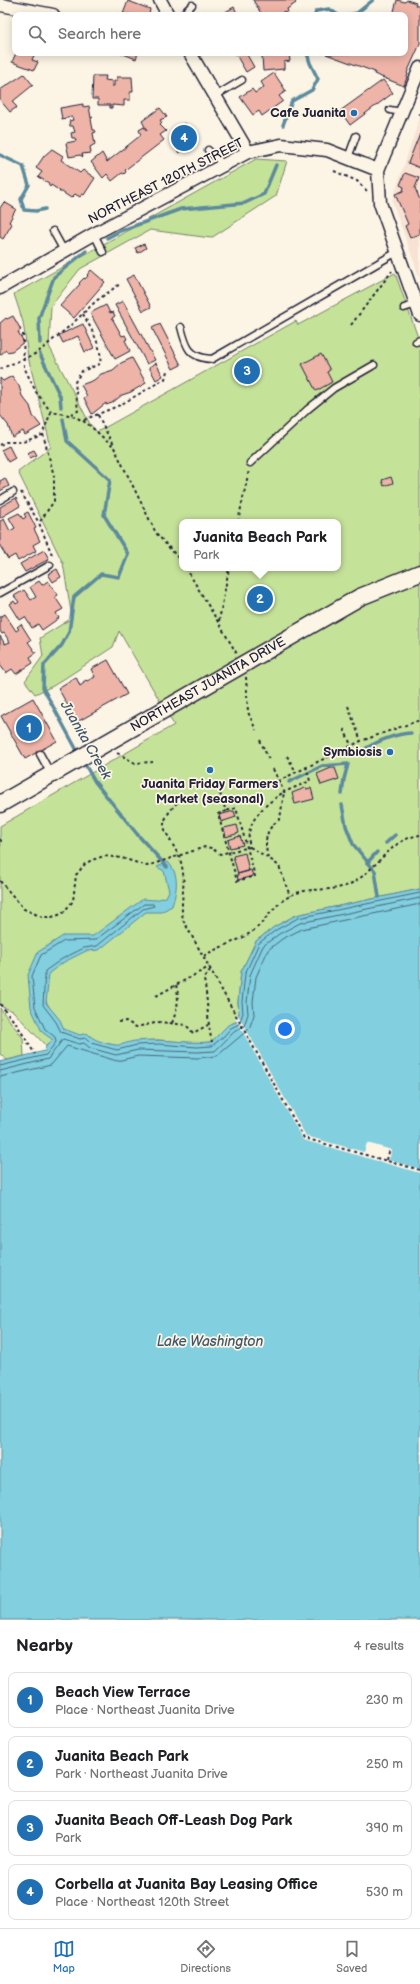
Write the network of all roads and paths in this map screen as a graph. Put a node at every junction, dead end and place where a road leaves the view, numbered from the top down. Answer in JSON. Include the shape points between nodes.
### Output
{"nodes":[{"id":1,"x":160,"y":0,"type":"edge"},
{"id":2,"x":1,"y":5,"type":"edge"},
{"id":3,"x":192,"y":6,"type":"dead end"},
{"id":4,"x":37,"y":12,"type":"edge"},
{"id":5,"x":166,"y":12,"type":"edge"},
{"id":6,"x":185,"y":12,"type":"edge"},
{"id":7,"x":192,"y":56,"type":"edge"},
{"id":8,"x":420,"y":68,"type":"edge"},
{"id":9,"x":242,"y":80,"type":"dead end"},
{"id":10,"x":215,"y":96,"type":"junction"},
{"id":11,"x":356,"y":136,"type":"dead end"},
{"id":12,"x":208,"y":150,"type":"dead end"},
{"id":13,"x":248,"y":152,"type":"junction"},
{"id":14,"x":348,"y":158,"type":"junction"},
{"id":15,"x":224,"y":165,"type":"junction"},
{"id":16,"x":378,"y":170,"type":"junction"},
{"id":17,"x":334,"y":171,"type":"dead end"},
{"id":18,"x":370,"y":194,"type":"dead end"},
{"id":19,"x":53,"y":231,"type":"dead end"},
{"id":20,"x":94,"y":234,"type":"junction"},
{"id":21,"x":64,"y":251,"type":"junction"},
{"id":22,"x":103,"y":252,"type":"dead end"},
{"id":23,"x":397,"y":252,"type":"junction"},
{"id":24,"x":395,"y":267,"type":"dead end"},
{"id":25,"x":120,"y":284,"type":"dead end"},
{"id":26,"x":0,"y":288,"type":"edge"},
{"id":27,"x":413,"y":309,"type":"edge"},
{"id":28,"x":83,"y":314,"type":"junction"},
{"id":29,"x":351,"y":326,"type":"dead end"},
{"id":30,"x":181,"y":327,"type":"dead end"},
{"id":31,"x":23,"y":334,"type":"dead end"},
{"id":32,"x":24,"y":358,"type":"junction"},
{"id":33,"x":374,"y":365,"type":"dead end"},
{"id":34,"x":0,"y":369,"type":"edge"},
{"id":35,"x":167,"y":371,"type":"dead end"},
{"id":36,"x":51,"y":412,"type":"junction"},
{"id":37,"x":70,"y":414,"type":"junction"},
{"id":38,"x":98,"y":415,"type":"junction"},
{"id":39,"x":84,"y":420,"type":"junction"},
{"id":40,"x":43,"y":434,"type":"junction"},
{"id":41,"x":0,"y":445,"type":"edge"},
{"id":42,"x":114,"y":448,"type":"junction"},
{"id":43,"x":250,"y":463,"type":"joint"},
{"id":44,"x":13,"y":492,"type":"joint"},
{"id":45,"x":0,"y":500,"type":"edge"},
{"id":46,"x":239,"y":519,"type":"edge"},
{"id":47,"x":39,"y":523,"type":"junction"},
{"id":48,"x":179,"y":559,"type":"edge"},
{"id":49,"x":50,"y":565,"type":"joint"},
{"id":50,"x":188,"y":571,"type":"edge"},
{"id":51,"x":228,"y":571,"type":"edge"},
{"id":52,"x":420,"y":573,"type":"edge"},
{"id":53,"x":0,"y":593,"type":"edge"},
{"id":54,"x":219,"y":622,"type":"junction"},
{"id":55,"x":237,"y":655,"type":"dead end"},
{"id":56,"x":245,"y":674,"type":"dead end"},
{"id":57,"x":348,"y":706,"type":"dead end"},
{"id":58,"x":420,"y":720,"type":"edge"},
{"id":59,"x":344,"y":729,"type":"dead end"},
{"id":60,"x":256,"y":730,"type":"dead end"},
{"id":61,"x":260,"y":740,"type":"dead end"},
{"id":62,"x":361,"y":741,"type":"junction"},
{"id":63,"x":351,"y":745,"type":"junction"},
{"id":64,"x":117,"y":753,"type":"dead end"},
{"id":65,"x":40,"y":754,"type":"dead end"},
{"id":66,"x":287,"y":756,"type":"dead end"},
{"id":67,"x":269,"y":760,"type":"dead end"},
{"id":68,"x":153,"y":762,"type":"dead end"},
{"id":69,"x":307,"y":768,"type":"junction"},
{"id":70,"x":273,"y":769,"type":"dead end"},
{"id":71,"x":296,"y":772,"type":"junction"},
{"id":72,"x":51,"y":774,"type":"junction"},
{"id":73,"x":278,"y":781,"type":"junction"},
{"id":74,"x":218,"y":788,"type":"dead end"},
{"id":75,"x":284,"y":792,"type":"junction"},
{"id":76,"x":181,"y":798,"type":"dead end"},
{"id":77,"x":0,"y":804,"type":"edge"},
{"id":78,"x":226,"y":811,"type":"junction"},
{"id":79,"x":420,"y":835,"type":"edge"},
{"id":80,"x":0,"y":839,"type":"edge"},
{"id":81,"x":0,"y":846,"type":"edge"},
{"id":82,"x":249,"y":848,"type":"junction"},
{"id":83,"x":229,"y":853,"type":"junction"},
{"id":84,"x":179,"y":855,"type":"junction"},
{"id":85,"x":268,"y":858,"type":"junction"},
{"id":86,"x":0,"y":881,"type":"edge"},
{"id":87,"x":290,"y":896,"type":"junction"},
{"id":88,"x":203,"y":956,"type":"junction"},
{"id":89,"x":210,"y":968,"type":"junction"},
{"id":90,"x":176,"y":985,"type":"junction"},
{"id":91,"x":156,"y":996,"type":"dead end"},
{"id":92,"x":0,"y":1004,"type":"edge"},
{"id":93,"x":118,"y":1022,"type":"dead end"},
{"id":94,"x":172,"y":1023,"type":"junction"},
{"id":95,"x":208,"y":1025,"type":"junction"},
{"id":96,"x":212,"y":1042,"type":"dead end"},
{"id":97,"x":35,"y":1054,"type":"dead end"},
{"id":98,"x":391,"y":1152,"type":"dead end"},
{"id":99,"x":386,"y":1161,"type":"junction"},
{"id":100,"x":420,"y":1170,"type":"edge"}],
"edges":[{"from":1,"to":5,"type":"street"},
{"from":2,"to":4,"type":"street"},
{"from":3,"to":6,"type":"lane"},
{"from":7,"to":10,"type":"street"},
{"from":8,"to":16,"type":"street","via":[[396,111]]},
{"from":9,"to":10,"type":"lane"},
{"from":10,"to":13,"type":"street"},
{"from":11,"to":14,"type":"lane"},
{"from":12,"to":15,"type":"lane"},
{"from":13,"to":14,"type":"street","name":"NORTHEAST 120TH STREET","via":[[281,145],[327,150]]},
{"from":13,"to":15,"type":"street","name":"NORTHEAST 120TH STREET"},
{"from":14,"to":16,"type":"street","name":"NORTHEAST 120TH STREET"},
{"from":15,"to":20,"type":"street","name":"NORTHEAST 120TH STREET"},
{"from":16,"to":23,"type":"street","via":[[380,202]]},
{"from":17,"to":18,"type":"path","via":[[357,180]]},
{"from":19,"to":21,"type":"lane"},
{"from":20,"to":21,"type":"street","name":"NORTHEAST 120TH STREET"},
{"from":20,"to":22,"type":"lane"},
{"from":21,"to":26,"type":"street","name":"NORTHEAST 120TH STREET"},
{"from":23,"to":27,"type":"street"},
{"from":23,"to":30,"type":"lane","via":[[212,359],[199,359],[193,354],[185,342]]},
{"from":24,"to":29,"type":"path"},
{"from":25,"to":28,"type":"path"},
{"from":28,"to":32,"type":"path","via":[[36,353]]},
{"from":28,"to":37,"type":"path","via":[[101,357],[100,364],[82,371],[75,382],[78,411]]},
{"from":31,"to":32,"type":"path"},
{"from":32,"to":34,"type":"path"},
{"from":32,"to":36,"type":"path","via":[[24,367],[36,392]]},
{"from":33,"to":43,"type":"lane","via":[[334,388]]},
{"from":35,"to":38,"type":"path","via":[[165,379]]},
{"from":36,"to":37,"type":"path"},
{"from":36,"to":40,"type":"path"},
{"from":37,"to":39,"type":"path"},
{"from":38,"to":39,"type":"path"},
{"from":38,"to":42,"type":"path"},
{"from":39,"to":42,"type":"path"},
{"from":40,"to":41,"type":"path","via":[[23,442],[6,442]]},
{"from":40,"to":47,"type":"path","via":[[54,476],[54,501]]},
{"from":42,"to":48,"type":"path","via":[[156,533]]},
{"from":43,"to":46,"type":"path"},
{"from":44,"to":45,"type":"lane"},
{"from":44,"to":47,"type":"path","via":[[23,492]]},
{"from":47,"to":49,"type":"path","via":[[55,562]]},
{"from":49,"to":53,"type":"lane"},
{"from":50,"to":54,"type":"path"},
{"from":51,"to":54,"type":"path"},
{"from":52,"to":72,"type":"main road","name":"NORTHEAST JUANITA DRIVE","via":[[360,597]]},
{"from":54,"to":55,"type":"path"},
{"from":56,"to":60,"type":"path","via":[[248,712]]},
{"from":57,"to":62,"type":"path"},
{"from":58,"to":62,"type":"path"},
{"from":59,"to":63,"type":"path"},
{"from":61,"to":67,"type":"path"},
{"from":62,"to":63,"type":"path"},
{"from":63,"to":69,"type":"path"},
{"from":64,"to":68,"type":"path","via":[[135,763]]},
{"from":65,"to":72,"type":"lane"},
{"from":66,"to":71,"type":"path"},
{"from":69,"to":71,"type":"path"},
{"from":69,"to":75,"type":"path","via":[[310,781]]},
{"from":70,"to":73,"type":"path"},
{"from":71,"to":73,"type":"path"},
{"from":72,"to":77,"type":"main road","name":"NORTHEAST JUANITA DRIVE"},
{"from":73,"to":75,"type":"path"},
{"from":74,"to":78,"type":"path"},
{"from":75,"to":82,"type":"path","via":[[269,801],[251,824],[248,833]]},
{"from":75,"to":85,"type":"path","via":[[280,819],[270,827],[265,840]]},
{"from":76,"to":84,"type":"path","via":[[164,822],[164,828]]},
{"from":78,"to":82,"type":"path","via":[[236,808]]},
{"from":78,"to":83,"type":"path","via":[[218,814]]},
{"from":79,"to":87,"type":"path","via":[[400,842],[364,876],[346,887],[306,890]]},
{"from":80,"to":81,"type":"path"},
{"from":82,"to":83,"type":"path"},
{"from":82,"to":83,"type":"path","via":[[255,876],[237,881]]},
{"from":82,"to":85,"type":"path"},
{"from":83,"to":84,"type":"path","via":[[220,854],[205,847]]},
{"from":84,"to":86,"type":"path","via":[[147,866],[122,858],[104,856],[85,864],[76,878],[73,901],[62,914],[52,917],[42,917],[24,909]]},
{"from":84,"to":88,"type":"path","via":[[185,888],[181,912]]},
{"from":85,"to":87,"type":"path","via":[[279,866]]},
{"from":87,"to":88,"type":"path","via":[[279,903],[253,931]]},
{"from":88,"to":89,"type":"path"},
{"from":89,"to":90,"type":"path"},
{"from":89,"to":95,"type":"path","via":[[204,979],[209,1011]]},
{"from":89,"to":99,"type":"path","via":[[304,1138]]},
{"from":90,"to":91,"type":"path"},
{"from":90,"to":94,"type":"path","via":[[178,1008]]},
{"from":92,"to":97,"type":"path"},
{"from":93,"to":94,"type":"path","via":[[126,1021],[136,1027],[160,1022]]},
{"from":94,"to":95,"type":"path","via":[[186,1025],[193,1033]]},
{"from":95,"to":96,"type":"path"},
{"from":98,"to":99,"type":"path"},
{"from":99,"to":100,"type":"path"}]}
